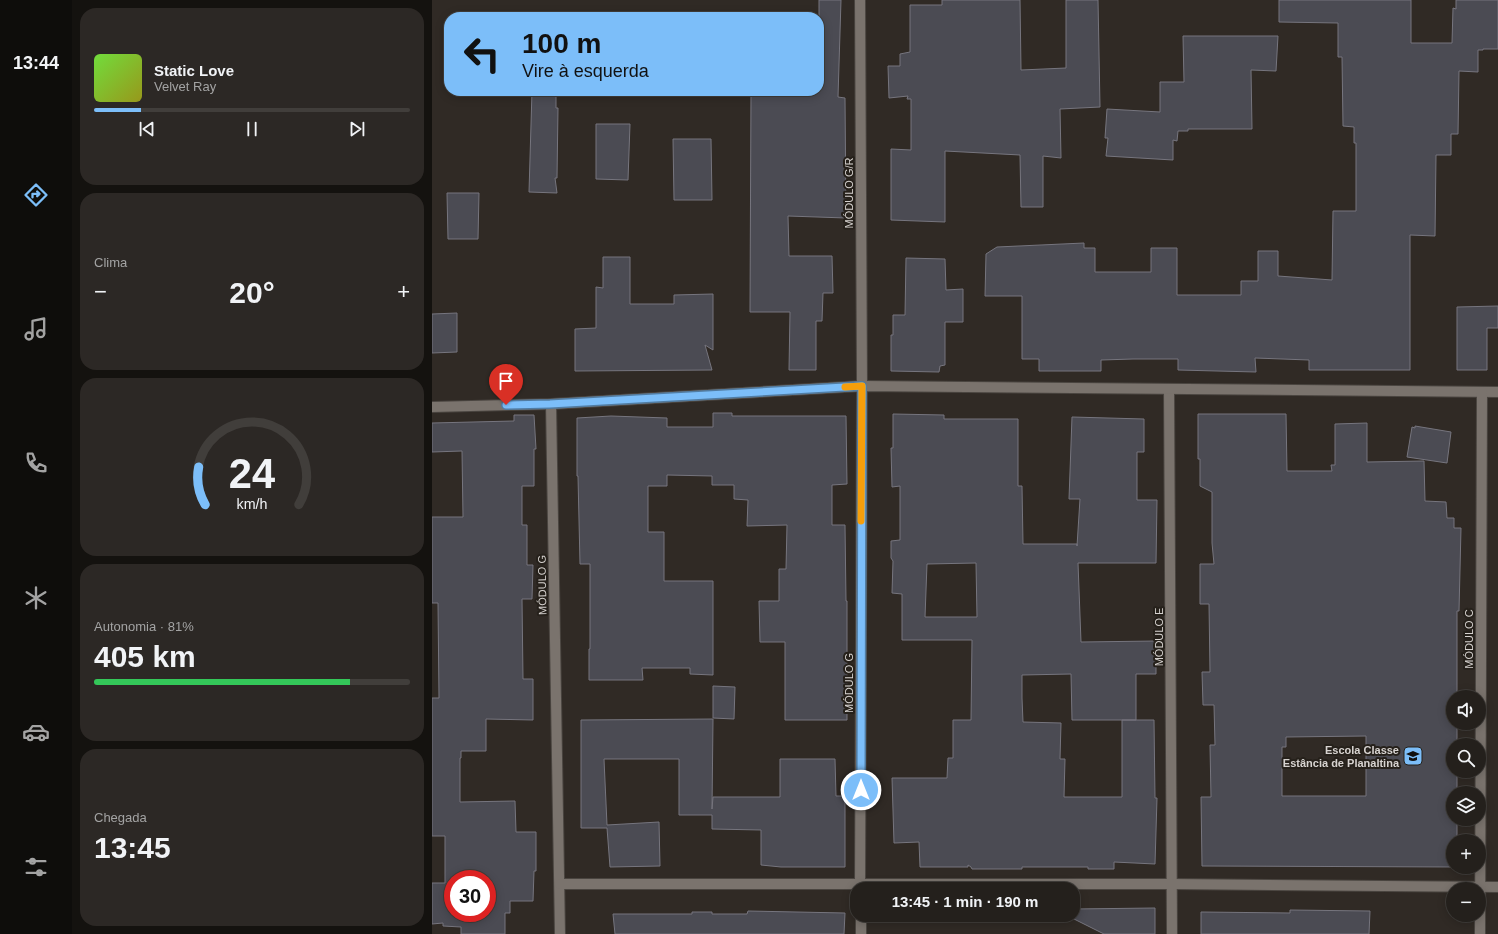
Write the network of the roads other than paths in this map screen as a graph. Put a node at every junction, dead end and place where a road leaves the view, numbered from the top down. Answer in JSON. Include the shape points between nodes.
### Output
{"nodes":[{"id":1,"x":860,"y":0,"type":"edge"},
{"id":2,"x":862,"y":386,"type":"junction"},
{"id":3,"x":1169,"y":389,"type":"junction"},
{"id":4,"x":1482,"y":392,"type":"junction"},
{"id":5,"x":1498,"y":392,"type":"edge"},
{"id":6,"x":550,"y":404,"type":"junction"},
{"id":7,"x":432,"y":407,"type":"edge"},
{"id":8,"x":860,"y":882,"type":"edge"},
{"id":9,"x":1479,"y":882,"type":"edge"},
{"id":10,"x":560,"y":884,"type":"junction"},
{"id":11,"x":1172,"y":884,"type":"junction"},
{"id":12,"x":1080,"y":885,"type":"edge"},
{"id":13,"x":850,"y":886,"type":"edge"},
{"id":14,"x":1446,"y":887,"type":"edge"},
{"id":15,"x":1486,"y":887,"type":"edge"},
{"id":16,"x":1498,"y":887,"type":"edge"},
{"id":17,"x":860,"y":922,"type":"edge"},
{"id":18,"x":1480,"y":922,"type":"edge"},
{"id":19,"x":560,"y":934,"type":"edge"},
{"id":20,"x":861,"y":934,"type":"edge"},
{"id":21,"x":1172,"y":934,"type":"edge"},
{"id":22,"x":1480,"y":934,"type":"edge"}],
"edges":[{"from":1,"to":2,"type":"street","name":"MÓDULO G/R"},
{"from":2,"to":3,"type":"street"},
{"from":2,"to":6,"type":"street"},
{"from":2,"to":8,"type":"street","name":"MÓDULO G"},
{"from":3,"to":4,"type":"street"},
{"from":3,"to":11,"type":"street","name":"MÓDULO E"},
{"from":4,"to":5,"type":"street"},
{"from":4,"to":9,"type":"street","name":"MÓDULO C"},
{"from":6,"to":7,"type":"street"},
{"from":6,"to":10,"type":"street","name":"MÓDULO G"},
{"from":10,"to":13,"type":"street"},
{"from":10,"to":19,"type":"street","name":"MÓDULO G"},
{"from":11,"to":12,"type":"street"},
{"from":11,"to":14,"type":"street"},
{"from":11,"to":21,"type":"street","name":"MÓDULO E"},
{"from":15,"to":16,"type":"street"},
{"from":17,"to":20,"type":"street"},
{"from":18,"to":22,"type":"street","name":"MÓDULO C"}]}
